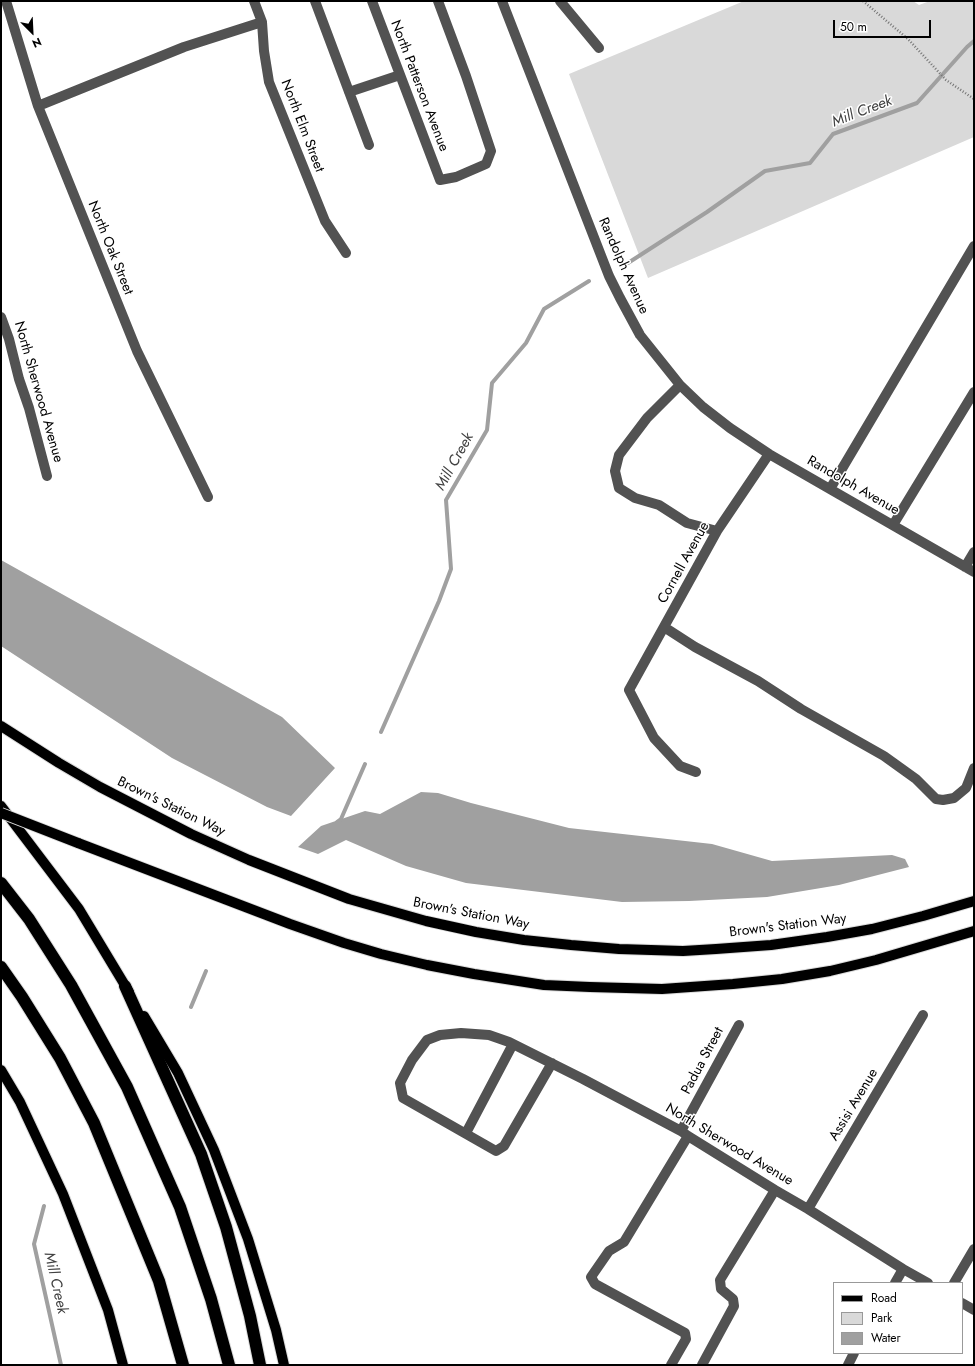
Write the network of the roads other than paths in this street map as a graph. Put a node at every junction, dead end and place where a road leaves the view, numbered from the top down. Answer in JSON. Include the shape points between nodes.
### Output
{"nodes":[{"id":1,"x":6,"y":1,"type":"edge"},
{"id":2,"x":254,"y":1,"type":"edge"},
{"id":3,"x":315,"y":1,"type":"edge"},
{"id":4,"x":372,"y":1,"type":"edge"},
{"id":5,"x":438,"y":1,"type":"edge"},
{"id":6,"x":502,"y":1,"type":"edge"},
{"id":7,"x":560,"y":1,"type":"edge"},
{"id":8,"x":262,"y":22,"type":"junction"},
{"id":9,"x":599,"y":48,"type":"dead end"},
{"id":10,"x":400,"y":75,"type":"junction"},
{"id":11,"x":349,"y":92,"type":"junction"},
{"id":12,"x":38,"y":106,"type":"junction"},
{"id":13,"x":369,"y":145,"type":"dead end"},
{"id":14,"x":974,"y":246,"type":"edge"},
{"id":15,"x":346,"y":253,"type":"dead end"},
{"id":16,"x":1,"y":317,"type":"edge"},
{"id":17,"x":680,"y":386,"type":"junction"},
{"id":18,"x":974,"y":392,"type":"edge"},
{"id":19,"x":769,"y":454,"type":"junction"},
{"id":20,"x":47,"y":476,"type":"dead end"},
{"id":21,"x":830,"y":489,"type":"junction"},
{"id":22,"x":208,"y":497,"type":"dead end"},
{"id":23,"x":893,"y":525,"type":"junction"},
{"id":24,"x":717,"y":531,"type":"junction"},
{"id":25,"x":974,"y":552,"type":"edge"},
{"id":26,"x":969,"y":570,"type":"edge"},
{"id":27,"x":664,"y":627,"type":"junction"},
{"id":28,"x":1,"y":726,"type":"edge"},
{"id":29,"x":974,"y":768,"type":"edge"},
{"id":30,"x":696,"y":772,"type":"dead end"},
{"id":31,"x":1,"y":806,"type":"edge"},
{"id":32,"x":1,"y":813,"type":"edge"},
{"id":33,"x":1,"y":883,"type":"edge"},
{"id":34,"x":974,"y":901,"type":"edge"},
{"id":35,"x":974,"y":931,"type":"edge"},
{"id":36,"x":1,"y":967,"type":"edge"},
{"id":37,"x":126,"y":986,"type":"junction"},
{"id":38,"x":923,"y":1015,"type":"dead end"},
{"id":39,"x":739,"y":1025,"type":"dead end"},
{"id":40,"x":511,"y":1043,"type":"junction"},
{"id":41,"x":552,"y":1064,"type":"junction"},
{"id":42,"x":1,"y":1070,"type":"edge"},
{"id":43,"x":466,"y":1134,"type":"junction"},
{"id":44,"x":685,"y":1134,"type":"junction"},
{"id":45,"x":775,"y":1190,"type":"junction"},
{"id":46,"x":808,"y":1209,"type":"junction"},
{"id":47,"x":974,"y":1249,"type":"edge"},
{"id":48,"x":903,"y":1269,"type":"junction"},
{"id":49,"x":896,"y":1282,"type":"edge"},
{"id":50,"x":926,"y":1282,"type":"edge"},
{"id":51,"x":955,"y":1282,"type":"edge"},
{"id":52,"x":963,"y":1304,"type":"edge"},
{"id":53,"x":974,"y":1310,"type":"edge"},
{"id":54,"x":854,"y":1354,"type":"edge"},
{"id":55,"x":123,"y":1365,"type":"edge"},
{"id":56,"x":183,"y":1365,"type":"edge"},
{"id":57,"x":229,"y":1365,"type":"edge"},
{"id":58,"x":260,"y":1365,"type":"edge"},
{"id":59,"x":284,"y":1365,"type":"edge"},
{"id":60,"x":671,"y":1365,"type":"edge"},
{"id":61,"x":702,"y":1365,"type":"edge"},
{"id":62,"x":848,"y":1365,"type":"edge"}],
"edges":[{"from":1,"to":12,"type":"street","name":"North Oak Street"},
{"from":2,"to":8,"type":"street","name":"North Elm Street"},
{"from":3,"to":11,"type":"street"},
{"from":4,"to":10,"type":"street","name":"North Patterson Avenue"},
{"from":5,"to":10,"type":"street","name":"North Patterson Avenue","via":[[491,151],[486,164],[456,177],[440,180]]},
{"from":6,"to":17,"type":"street","name":"Randolph Avenue","via":[[617,292],[640,335]]},
{"from":7,"to":9,"type":"street"},
{"from":8,"to":12,"type":"street","via":[[184,47]]},
{"from":8,"to":15,"type":"street","name":"North Elm Street","via":[[269,82],[325,221]]},
{"from":10,"to":11,"type":"street"},
{"from":11,"to":13,"type":"street"},
{"from":12,"to":22,"type":"street","name":"North Oak Street","via":[[137,351]]},
{"from":14,"to":21,"type":"street"},
{"from":16,"to":20,"type":"street","name":"North Sherwood Avenue"},
{"from":17,"to":19,"type":"street","name":"Randolph Avenue","via":[[730,428]]},
{"from":17,"to":24,"type":"street","via":[[647,418],[619,455],[615,471],[619,488],[636,498],[659,505],[687,522]]},
{"from":18,"to":23,"type":"street"},
{"from":19,"to":21,"type":"street","name":"Randolph Avenue"},
{"from":19,"to":24,"type":"street","name":"Cornell Avenue"},
{"from":21,"to":23,"type":"street","name":"Randolph Avenue"},
{"from":23,"to":26,"type":"street","name":"Randolph Avenue"},
{"from":24,"to":27,"type":"street","name":"Cornell Avenue"},
{"from":25,"to":26,"type":"street"},
{"from":27,"to":29,"type":"street","via":[[884,756],[916,779],[936,799],[954,798],[966,788]]},
{"from":27,"to":30,"type":"street","name":"Cornell Avenue","via":[[628,690],[654,738],[680,766]]},
{"from":28,"to":34,"type":"main road","name":"Brown's Station Way","via":[[100,787],[191,834],[250,860],[349,899],[476,932],[524,940],[619,949],[716,949],[771,945],[872,929]]},
{"from":31,"to":37,"type":"main road","via":[[79,909]]},
{"from":32,"to":35,"type":"main road","bridge":true,"via":[[351,945],[435,967],[544,984],[662,989],[775,980],[876,960]]},
{"from":33,"to":57,"type":"highway","via":[[29,920],[71,985],[127,1086],[180,1208],[211,1300]]},
{"from":36,"to":56,"type":"highway","via":[[60,1058],[94,1123],[159,1281]]},
{"from":37,"to":58,"type":"highway","via":[[201,1154],[226,1228],[250,1316]]},
{"from":37,"to":59,"type":"main road","via":[[178,1073],[214,1150],[248,1239]]},
{"from":38,"to":46,"type":"street","name":"Assisi Avenue"},
{"from":39,"to":44,"type":"street","name":"Padua Street"},
{"from":40,"to":41,"type":"street","name":"North Sherwood Avenue"},
{"from":40,"to":43,"type":"street"},
{"from":40,"to":43,"type":"street","name":"North Sherwood Avenue","via":[[489,1035],[440,1035],[427,1040],[412,1060],[400,1083],[404,1098]]},
{"from":41,"to":43,"type":"street","name":"North Sherwood Avenue","via":[[504,1146],[496,1151]]},
{"from":41,"to":44,"type":"street","name":"North Sherwood Avenue"},
{"from":42,"to":55,"type":"main road","via":[[20,1102],[63,1194],[108,1310]]},
{"from":44,"to":45,"type":"street","name":"North Sherwood Avenue"},
{"from":44,"to":60,"type":"street","name":"Padua Street","via":[[624,1242],[609,1251],[592,1277],[595,1284],[685,1333],[686,1339]]},
{"from":45,"to":46,"type":"street","name":"North Sherwood Avenue"},
{"from":45,"to":61,"type":"street","via":[[720,1280],[721,1289],[733,1299],[734,1306]]},
{"from":46,"to":48,"type":"street","name":"North Sherwood Avenue"},
{"from":47,"to":51,"type":"street"},
{"from":48,"to":49,"type":"street"},
{"from":48,"to":50,"type":"street","name":"North Sherwood Avenue"},
{"from":52,"to":53,"type":"street"},
{"from":54,"to":62,"type":"street"}]}
